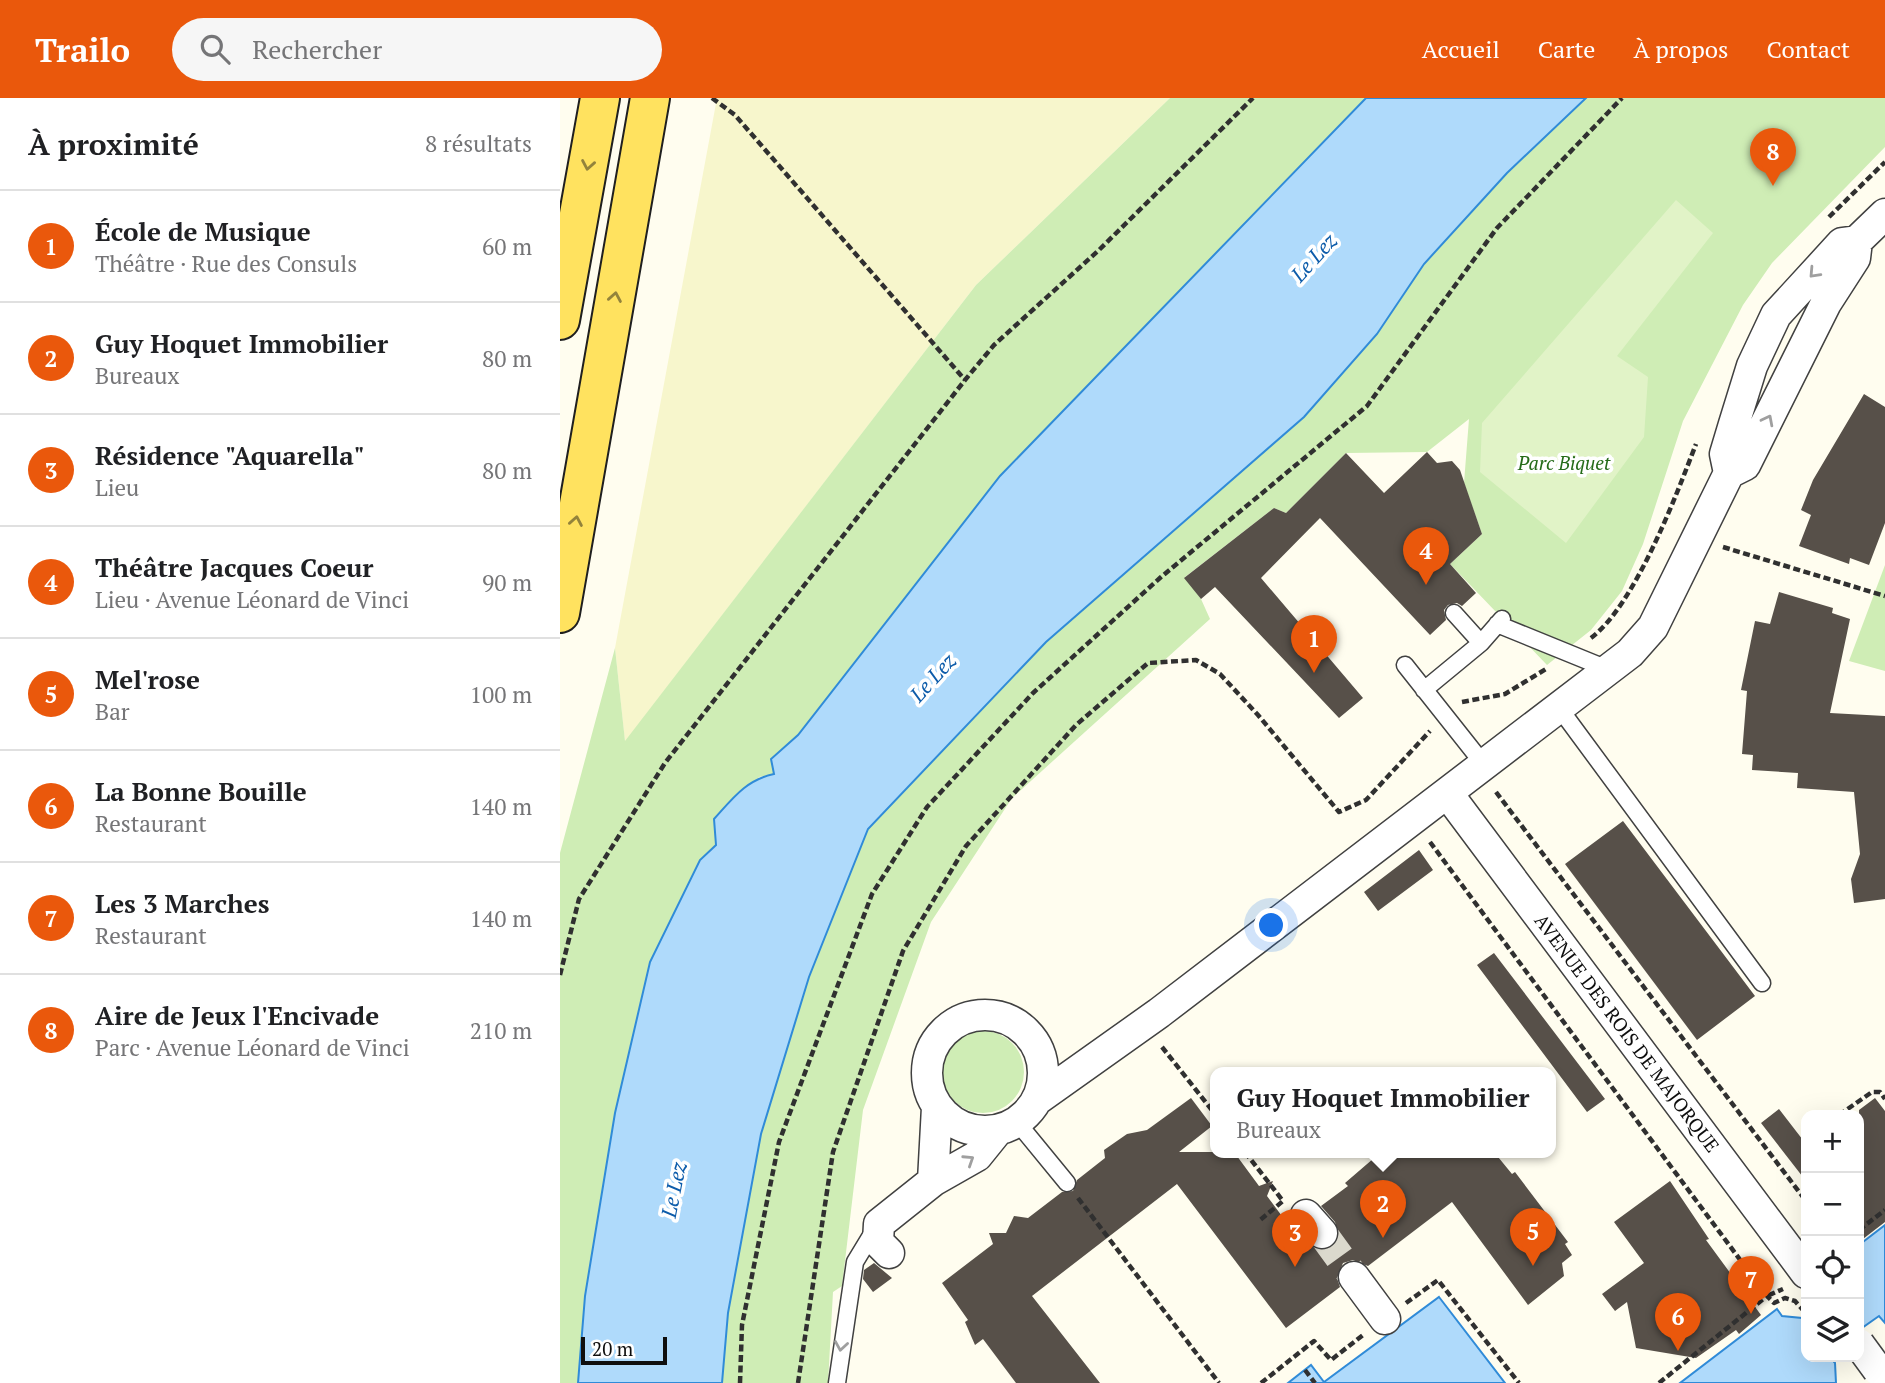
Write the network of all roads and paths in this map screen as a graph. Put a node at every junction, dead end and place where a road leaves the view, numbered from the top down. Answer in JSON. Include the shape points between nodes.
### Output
{"nodes":[{"id":1,"x":600,"y":98,"type":"edge"},
{"id":2,"x":650,"y":98,"type":"edge"},
{"id":3,"x":712,"y":98,"type":"edge"},
{"id":4,"x":1253,"y":98,"type":"edge"},
{"id":5,"x":1622,"y":98,"type":"edge"},
{"id":6,"x":1885,"y":162,"type":"edge"},
{"id":7,"x":1885,"y":214,"type":"edge"},
{"id":8,"x":1825,"y":220,"type":"dead end"},
{"id":9,"x":1857,"y":241,"type":"junction"},
{"id":10,"x":560,"y":320,"type":"edge"},
{"id":11,"x":965,"y":380,"type":"junction"},
{"id":12,"x":1696,"y":442,"type":"dead end"},
{"id":13,"x":1729,"y":473,"type":"junction"},
{"id":14,"x":1695,"y":538,"type":"junction"},
{"id":15,"x":1885,"y":596,"type":"edge"},
{"id":16,"x":560,"y":613,"type":"edge"},
{"id":17,"x":1454,"y":613,"type":"dead end"},
{"id":18,"x":1481,"y":643,"type":"junction"},
{"id":19,"x":1572,"y":652,"type":"junction"},
{"id":20,"x":1405,"y":666,"type":"dead end"},
{"id":21,"x":1609,"y":670,"type":"junction"},
{"id":22,"x":1424,"y":690,"type":"junction"},
{"id":23,"x":1560,"y":709,"type":"junction"},
{"id":24,"x":1444,"y":715,"type":"junction"},
{"id":25,"x":1457,"y":787,"type":"junction"},
{"id":26,"x":560,"y":975,"type":"edge"},
{"id":27,"x":1762,"y":983,"type":"dead end"},
{"id":28,"x":1157,"y":1041,"type":"dead end"},
{"id":29,"x":1035,"y":1043,"type":"junction"},
{"id":30,"x":1107,"y":1051,"type":"junction"},
{"id":31,"x":1038,"y":1099,"type":"junction"},
{"id":32,"x":1885,"y":1100,"type":"edge"},
{"id":33,"x":937,"y":1107,"type":"junction"},
{"id":34,"x":1210,"y":1108,"type":"edge"},
{"id":35,"x":1846,"y":1110,"type":"edge"},
{"id":36,"x":1008,"y":1126,"type":"junction"},
{"id":37,"x":1250,"y":1158,"type":"edge"},
{"id":38,"x":933,"y":1181,"type":"junction"},
{"id":39,"x":1067,"y":1183,"type":"joint"},
{"id":40,"x":1801,"y":1194,"type":"edge"},
{"id":41,"x":1885,"y":1210,"type":"edge"},
{"id":42,"x":1259,"y":1221,"type":"dead end"},
{"id":43,"x":879,"y":1224,"type":"junction"},
{"id":44,"x":1864,"y":1226,"type":"edge"},
{"id":45,"x":889,"y":1253,"type":"dead end"},
{"id":46,"x":1801,"y":1265,"type":"edge"},
{"id":47,"x":1354,"y":1277,"type":"tunnel mouth"},
{"id":48,"x":1774,"y":1292,"type":"dead end"},
{"id":49,"x":1767,"y":1296,"type":"junction"},
{"id":50,"x":1801,"y":1308,"type":"edge"},
{"id":51,"x":1385,"y":1319,"type":"dead end"},
{"id":52,"x":1864,"y":1351,"type":"edge"},
{"id":53,"x":1305,"y":1370,"type":"dead end"},
{"id":54,"x":1882,"y":1374,"type":"edge"},
{"id":55,"x":740,"y":1383,"type":"edge"},
{"id":56,"x":798,"y":1383,"type":"edge"},
{"id":57,"x":837,"y":1383,"type":"edge"},
{"id":58,"x":1219,"y":1383,"type":"edge"},
{"id":59,"x":1315,"y":1383,"type":"edge"},
{"id":60,"x":1659,"y":1383,"type":"edge"}],
"edges":[{"from":1,"to":10,"type":"main road","one_way":true},
{"from":16,"to":2,"type":"main road","one_way":true},
{"from":3,"to":11,"type":"path","via":[[734,115]]},
{"from":4,"to":11,"type":"path","via":[[995,345]]},
{"from":5,"to":55,"type":"path","via":[[1497,228],[1367,406],[1161,577],[1033,693],[927,807],[872,894],[779,1142],[742,1325]]},
{"from":6,"to":8,"type":"path"},
{"from":7,"to":9,"type":"street"},
{"from":13,"to":9,"type":"street","one_way":true,"via":[[1745,465],[1826,303],[1855,258]]},
{"from":9,"to":13,"type":"street","one_way":true,"via":[[1842,243],[1776,314],[1752,366],[1725,454]]},
{"from":11,"to":26,"type":"path","via":[[664,763],[579,899]]},
{"from":12,"to":19,"type":"path","via":[[1667,519],[1628,590],[1601,631]]},
{"from":13,"to":14,"type":"street"},
{"from":14,"to":15,"type":"path"},
{"from":14,"to":21,"type":"street","via":[[1653,626]]},
{"from":17,"to":18,"type":"lane"},
{"from":18,"to":19,"type":"lane","via":[[1500,621]]},
{"from":18,"to":22,"type":"lane"},
{"from":19,"to":21,"type":"lane"},
{"from":19,"to":24,"type":"path","via":[[1505,694],[1464,700]]},
{"from":20,"to":22,"type":"lane"},
{"from":21,"to":23,"type":"street"},
{"from":22,"to":24,"type":"lane"},
{"from":23,"to":25,"type":"street"},
{"from":23,"to":27,"type":"lane"},
{"from":24,"to":25,"type":"lane"},
{"from":24,"to":56,"type":"path","via":[[1366,800],[1339,813],[1220,674],[1196,660],[1147,663],[1076,725],[966,846],[903,951],[833,1152]]},
{"from":25,"to":30,"type":"street"},
{"from":25,"to":40,"type":"path","via":[[1485,798],[1495,791]]},
{"from":25,"to":46,"type":"street","name":"AVENUE DES ROIS DE MAJORQUE"},
{"from":25,"to":49,"type":"path","via":[[1438,829],[1426,838]]},
{"from":28,"to":34,"type":"path"},
{"from":29,"to":30,"type":"street","via":[[1072,1056]]},
{"from":29,"to":31,"type":"street","via":[[1043,1071]]},
{"from":29,"to":33,"type":"street","via":[[1007,1019],[988,1014],[952,1024],[929,1053],[926,1072]]},
{"from":30,"to":31,"type":"street"},
{"from":31,"to":36,"type":"street"},
{"from":32,"to":35,"type":"path","via":[[1880,1092],[1871,1092]]},
{"from":33,"to":36,"type":"street","via":[[964,1128]]},
{"from":33,"to":38,"type":"street"},
{"from":38,"to":36,"type":"street","one_way":true,"via":[[977,1156]]},
{"from":36,"to":39,"type":"lane"},
{"from":37,"to":42,"type":"path","via":[[1283,1201]]},
{"from":38,"to":43,"type":"street"},
{"from":39,"to":58,"type":"path"},
{"from":41,"to":44,"type":"path"},
{"from":43,"to":45,"type":"street","via":[[878,1242]]},
{"from":43,"to":57,"type":"lane","one_way":true,"via":[[855,1262]]},
{"from":47,"to":51,"type":"street"},
{"from":48,"to":49,"type":"path"},
{"from":49,"to":50,"type":"path","via":[[1774,1303],[1785,1298],[1795,1301]]},
{"from":49,"to":60,"type":"path"},
{"from":52,"to":54,"type":"street","bridge":true},
{"from":53,"to":59,"type":"path"}]}
